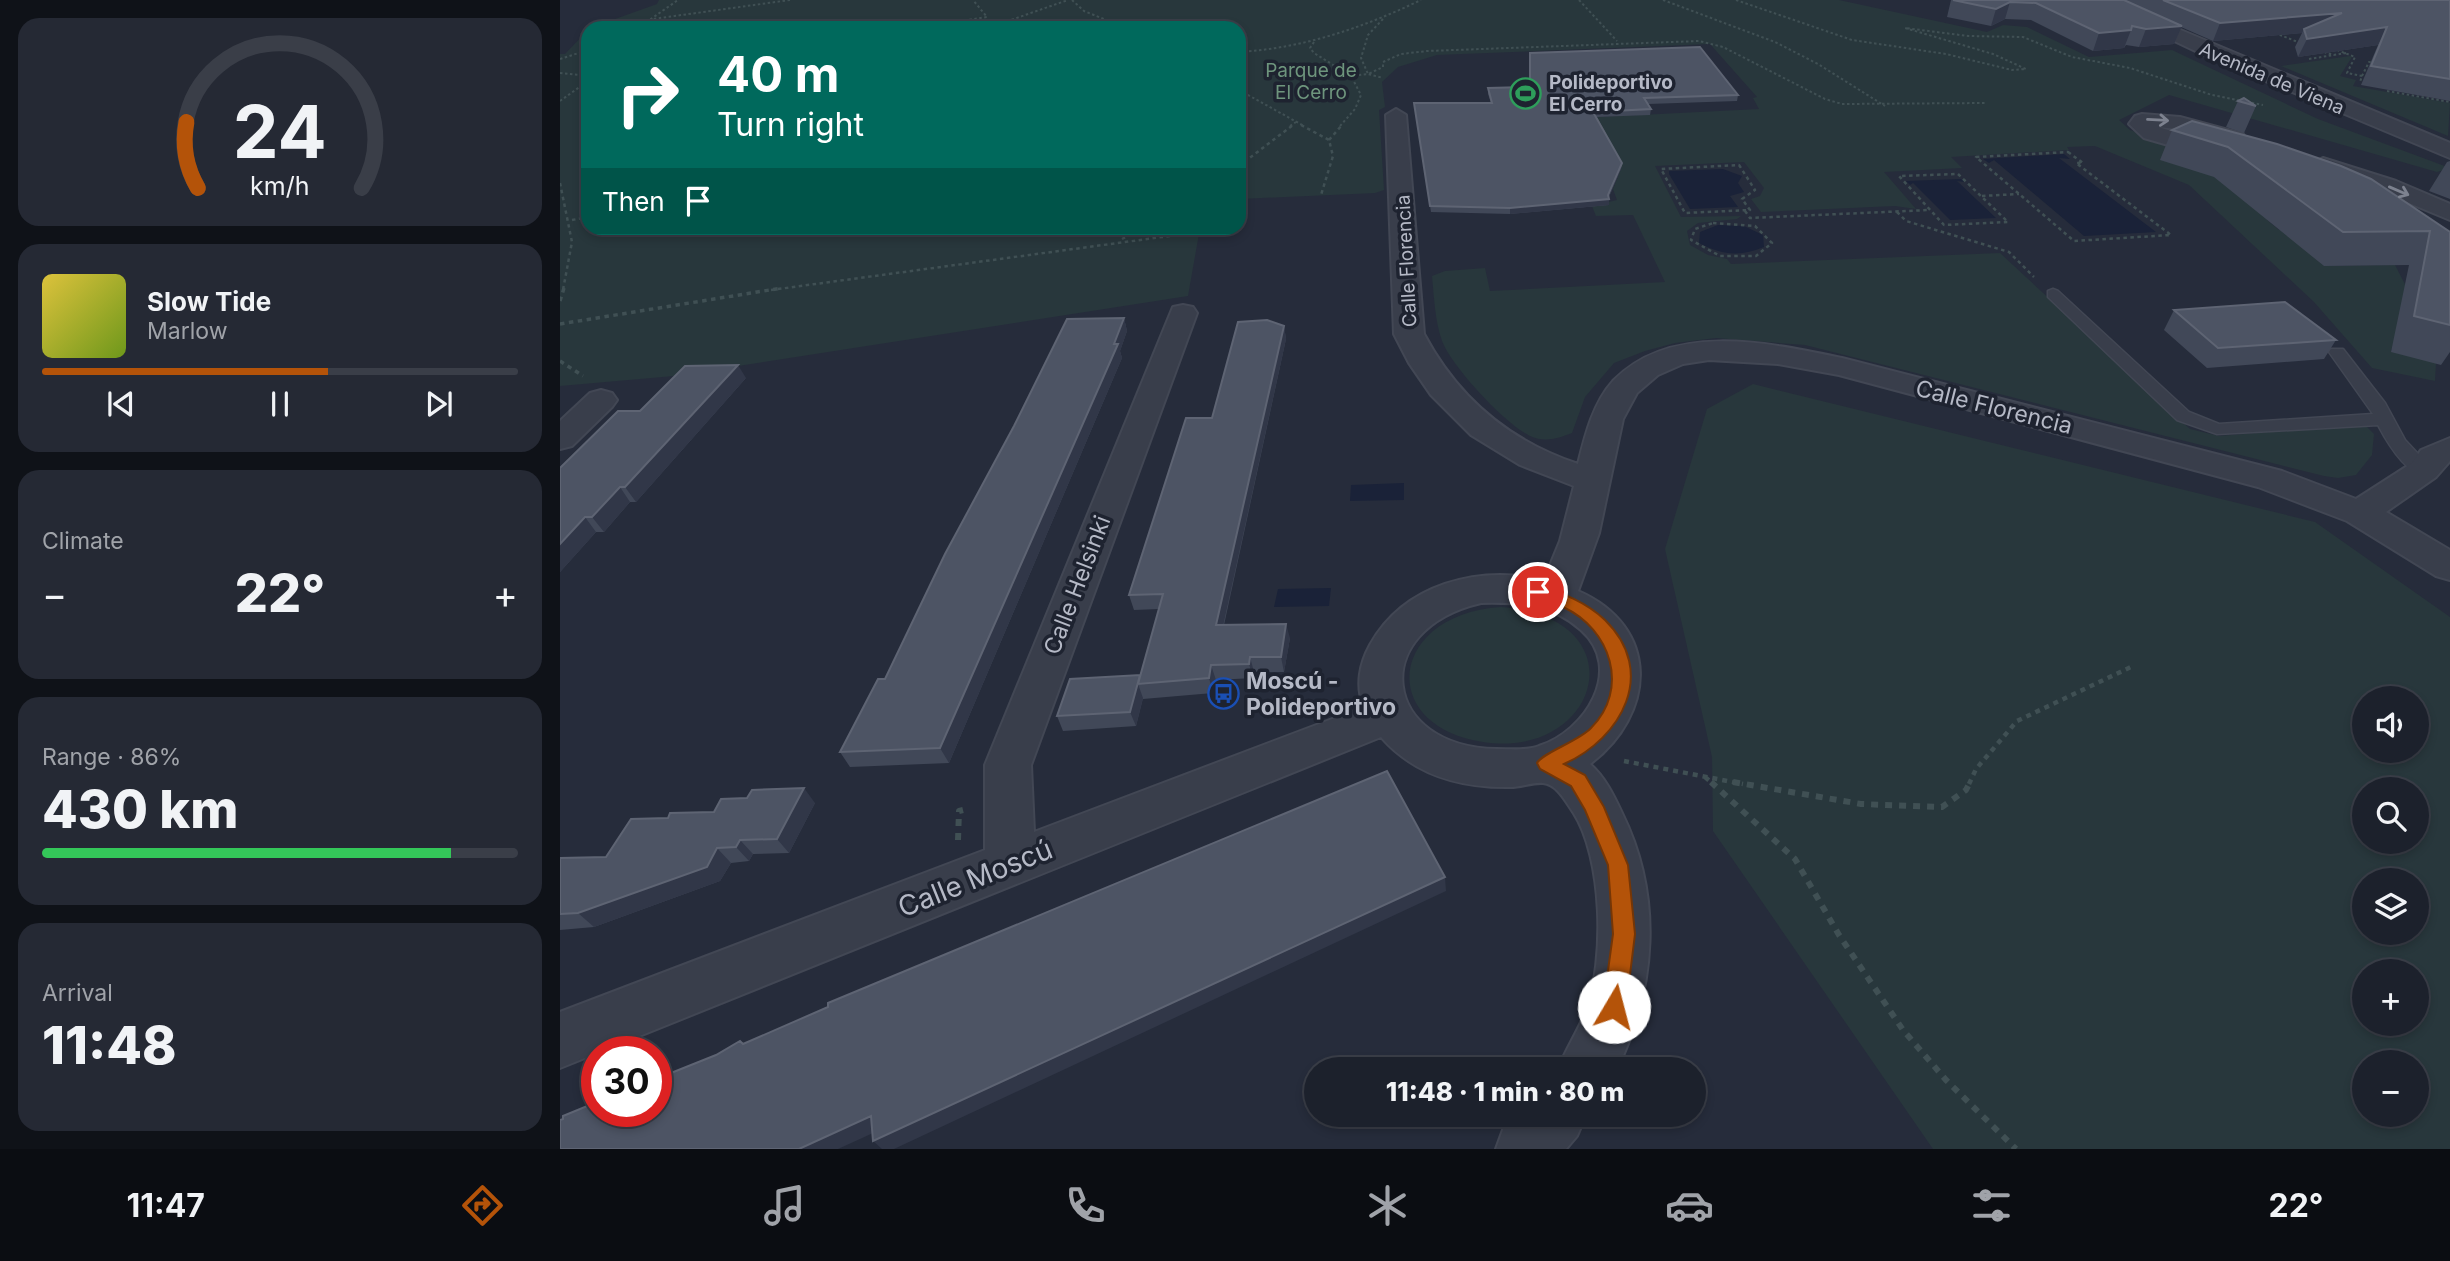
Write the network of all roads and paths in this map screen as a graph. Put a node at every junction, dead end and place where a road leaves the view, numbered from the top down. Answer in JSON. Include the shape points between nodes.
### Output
{"nodes":[{"id":1,"x":678,"y":0,"type":"edge"},
{"id":2,"x":790,"y":0,"type":"edge"},
{"id":3,"x":973,"y":0,"type":"edge"},
{"id":4,"x":1072,"y":0,"type":"edge"},
{"id":5,"x":1421,"y":0,"type":"edge"},
{"id":6,"x":1579,"y":0,"type":"edge"},
{"id":7,"x":1663,"y":0,"type":"edge"},
{"id":8,"x":1731,"y":0,"type":"edge"},
{"id":9,"x":1736,"y":0,"type":"edge"},
{"id":10,"x":2096,"y":0,"type":"edge"},
{"id":11,"x":1383,"y":19,"type":"junction"},
{"id":12,"x":642,"y":21,"type":"edge"},
{"id":13,"x":653,"y":21,"type":"edge"},
{"id":14,"x":961,"y":21,"type":"edge"},
{"id":15,"x":1011,"y":21,"type":"edge"},
{"id":16,"x":1015,"y":21,"type":"edge"},
{"id":17,"x":1109,"y":21,"type":"edge"},
{"id":18,"x":2279,"y":27,"type":"edge"},
{"id":19,"x":2264,"y":28,"type":"edge"},
{"id":20,"x":2272,"y":28,"type":"edge"},
{"id":21,"x":1315,"y":41,"type":"junction"},
{"id":22,"x":1618,"y":42,"type":"junction"},
{"id":23,"x":2308,"y":46,"type":"edge"},
{"id":24,"x":2331,"y":47,"type":"edge"},
{"id":25,"x":2318,"y":50,"type":"edge"},
{"id":26,"x":1246,"y":51,"type":"edge"},
{"id":27,"x":2341,"y":51,"type":"junction"},
{"id":28,"x":581,"y":52,"type":"edge"},
{"id":29,"x":2327,"y":53,"type":"junction"},
{"id":30,"x":2334,"y":55,"type":"edge"},
{"id":31,"x":560,"y":59,"type":"edge"},
{"id":32,"x":2382,"y":65,"type":"edge"},
{"id":33,"x":560,"y":71,"type":"edge"},
{"id":34,"x":581,"y":74,"type":"edge"},
{"id":35,"x":1368,"y":74,"type":"junction"},
{"id":36,"x":1351,"y":76,"type":"junction"},
{"id":37,"x":2362,"y":76,"type":"junction"},
{"id":38,"x":1383,"y":78,"type":"dead end"},
{"id":39,"x":581,"y":86,"type":"edge"},
{"id":40,"x":2358,"y":86,"type":"dead end"},
{"id":41,"x":2384,"y":90,"type":"edge"},
{"id":42,"x":1246,"y":94,"type":"edge"},
{"id":43,"x":2234,"y":101,"type":"dead end"},
{"id":44,"x":560,"y":102,"type":"edge"},
{"id":45,"x":2450,"y":102,"type":"edge"},
{"id":46,"x":1986,"y":103,"type":"dead end"},
{"id":47,"x":2269,"y":105,"type":"dead end"},
{"id":48,"x":1885,"y":106,"type":"junction"},
{"id":49,"x":1396,"y":115,"type":"dead end"},
{"id":50,"x":1296,"y":122,"type":"junction"},
{"id":51,"x":1329,"y":140,"type":"junction"},
{"id":52,"x":2450,"y":151,"type":"edge"},
{"id":53,"x":2297,"y":157,"type":"edge"},
{"id":54,"x":1246,"y":161,"type":"edge"},
{"id":55,"x":2306,"y":180,"type":"edge"},
{"id":56,"x":560,"y":183,"type":"edge"},
{"id":57,"x":2019,"y":194,"type":"junction"},
{"id":58,"x":1321,"y":195,"type":"dead end"},
{"id":59,"x":1981,"y":196,"type":"junction"},
{"id":60,"x":2349,"y":197,"type":"edge"},
{"id":61,"x":1930,"y":210,"type":"junction"},
{"id":62,"x":1745,"y":211,"type":"junction"},
{"id":63,"x":1896,"y":211,"type":"junction"},
{"id":64,"x":2450,"y":213,"type":"edge"},
{"id":65,"x":581,"y":218,"type":"edge"},
{"id":66,"x":1750,"y":218,"type":"junction"},
{"id":67,"x":572,"y":220,"type":"junction"},
{"id":68,"x":1944,"y":225,"type":"junction"},
{"id":69,"x":1756,"y":228,"type":"junction"},
{"id":70,"x":1937,"y":230,"type":"junction"},
{"id":71,"x":1130,"y":235,"type":"edge"},
{"id":72,"x":1172,"y":235,"type":"edge"},
{"id":73,"x":1118,"y":241,"type":"junction"},
{"id":74,"x":2053,"y":294,"type":"joint"},
{"id":75,"x":560,"y":301,"type":"edge"},
{"id":76,"x":1182,"y":313,"type":"dead end"},
{"id":77,"x":560,"y":324,"type":"edge"},
{"id":78,"x":2337,"y":352,"type":"edge"},
{"id":79,"x":560,"y":361,"type":"edge"},
{"id":80,"x":597,"y":392,"type":"joint"},
{"id":81,"x":2384,"y":419,"type":"junction"},
{"id":82,"x":560,"y":439,"type":"edge"},
{"id":83,"x":2441,"y":466,"type":"edge"},
{"id":84,"x":1591,"y":480,"type":"junction"},
{"id":85,"x":2360,"y":513,"type":"junction"},
{"id":86,"x":2450,"y":567,"type":"edge"},
{"id":87,"x":1556,"y":598,"type":"junction"},
{"id":88,"x":2133,"y":666,"type":"dead end"},
{"id":89,"x":1390,"y":715,"type":"junction"},
{"id":90,"x":1620,"y":759,"type":"dead end"},
{"id":91,"x":1547,"y":763,"type":"junction"},
{"id":92,"x":1705,"y":777,"type":"junction"},
{"id":93,"x":1010,"y":864,"type":"junction"},
{"id":94,"x":560,"y":1040,"type":"edge"},
{"id":95,"x":1592,"y":1057,"type":"edge"},
{"id":96,"x":1545,"y":1127,"type":"edge"},
{"id":97,"x":1526,"y":1149,"type":"edge"},
{"id":98,"x":2016,"y":1149,"type":"edge"}],
"edges":[{"from":1,"to":12,"type":"path"},
{"from":2,"to":13,"type":"path"},
{"from":3,"to":14,"type":"path","via":[[987,17]]},
{"from":4,"to":15,"type":"path"},
{"from":4,"to":16,"type":"path"},
{"from":4,"to":17,"type":"path","via":[[1084,11]]},
{"from":5,"to":11,"type":"path"},
{"from":6,"to":22,"type":"path"},
{"from":7,"to":48,"type":"path","via":[[1775,42]]},
{"from":8,"to":43,"type":"path","via":[[1848,40],[2024,72],[2029,68],[1996,53],[1910,28],[1969,37],[2022,38],[2068,57],[2132,70]]},
{"from":9,"to":47,"type":"path","via":[[1852,40],[1946,54],[2012,70],[2026,69],[1993,54],[1905,28],[2023,37],[2072,57]]},
{"from":10,"to":52,"type":"street","name":"Avenida de Viena"},
{"from":11,"to":21,"type":"path"},
{"from":11,"to":35,"type":"path","via":[[1368,35],[1361,58]]},
{"from":18,"to":20,"type":"path"},
{"from":19,"to":23,"type":"path"},
{"from":21,"to":26,"type":"path"},
{"from":21,"to":36,"type":"path","via":[[1310,48],[1314,53]]},
{"from":22,"to":35,"type":"path","via":[[1401,54]]},
{"from":22,"to":48,"type":"path","via":[[1713,43],[1825,99]]},
{"from":24,"to":27,"type":"path"},
{"from":25,"to":29,"type":"path"},
{"from":27,"to":29,"type":"path"},
{"from":27,"to":37,"type":"path","via":[[2355,57],[2347,73]]},
{"from":28,"to":31,"type":"path"},
{"from":29,"to":30,"type":"path"},
{"from":32,"to":37,"type":"path","via":[[2369,62]]},
{"from":33,"to":34,"type":"path"},
{"from":35,"to":36,"type":"path"},
{"from":35,"to":38,"type":"path"},
{"from":36,"to":51,"type":"path","via":[[1361,95]]},
{"from":37,"to":40,"type":"path"},
{"from":39,"to":44,"type":"path"},
{"from":41,"to":45,"type":"path"},
{"from":42,"to":50,"type":"path"},
{"from":46,"to":48,"type":"path"},
{"from":49,"to":84,"type":"street","name":"Calle Florencia","via":[[1409,334],[1422,363],[1470,419],[1500,443],[1542,465]]},
{"from":50,"to":51,"type":"path"},
{"from":50,"to":54,"type":"path"},
{"from":51,"to":58,"type":"path","via":[[1333,156]]},
{"from":53,"to":64,"type":"street","one_way":true,"via":[[2388,186]]},
{"from":55,"to":60,"type":"street"},
{"from":56,"to":67,"type":"path"},
{"from":57,"to":57,"type":"path","via":[[2074,241],[2171,235],[2076,163],[2083,163],[2068,152],[1976,157]]},
{"from":57,"to":59,"type":"path"},
{"from":59,"to":61,"type":"path","via":[[1958,174],[1899,176]]},
{"from":59,"to":68,"type":"path","via":[[2008,222]]},
{"from":61,"to":63,"type":"path"},
{"from":61,"to":68,"type":"path"},
{"from":62,"to":62,"type":"path","via":[[1750,210],[1742,199],[1755,190],[1739,165],[1661,169],[1685,213]]},
{"from":62,"to":66,"type":"path"},
{"from":63,"to":66,"type":"path"},
{"from":63,"to":70,"type":"path","via":[[1906,221]]},
{"from":65,"to":67,"type":"path"},
{"from":66,"to":69,"type":"path"},
{"from":67,"to":75,"type":"path","via":[[573,261]]},
{"from":68,"to":70,"type":"path"},
{"from":69,"to":69,"type":"path","via":[[1770,236],[1772,243],[1753,256],[1714,255],[1691,240],[1695,229],[1713,223]]},
{"from":70,"to":74,"type":"path","via":[[2009,253]]},
{"from":71,"to":73,"type":"path"},
{"from":72,"to":73,"type":"path"},
{"from":73,"to":77,"type":"path","via":[[872,274]]},
{"from":74,"to":81,"type":"lane","via":[[2183,416],[2203,425],[2217,429]]},
{"from":76,"to":93,"type":"street","name":"Calle Helsinki","via":[[1008,765]]},
{"from":78,"to":81,"type":"lane"},
{"from":79,"to":80,"type":"path"},
{"from":80,"to":82,"type":"street"},
{"from":81,"to":83,"type":"lane","via":[[2397,443]]},
{"from":83,"to":85,"type":"street"},
{"from":84,"to":85,"type":"street","name":"Calle Florencia","via":[[1607,418],[1633,379],[1672,358],[1725,350],[1842,368],[2270,479]]},
{"from":84,"to":87,"type":"street","name":"Calle Florencia","via":[[1581,533]]},
{"from":85,"to":86,"type":"street","name":"Calle Florencia"},
{"from":87,"to":89,"type":"street","via":[[1519,589],[1481,589],[1452,596],[1414,615],[1396,633],[1384,656],[1383,692]]},
{"from":87,"to":91,"type":"street","via":[[1584,612],[1611,640],[1620,664],[1622,692],[1597,734]]},
{"from":88,"to":92,"type":"path","via":[[2017,721],[1976,769],[1966,790],[1942,807],[1861,804]]},
{"from":89,"to":91,"type":"street","via":[[1435,756],[1456,764],[1483,768]]},
{"from":89,"to":93,"type":"street","name":"Calle Moscú"},
{"from":90,"to":92,"type":"path"},
{"from":91,"to":95,"type":"street","via":[[1578,780],[1618,865],[1624,934],[1614,1007]]},
{"from":92,"to":98,"type":"path","via":[[1795,859],[1902,1030]]},
{"from":93,"to":94,"type":"street","name":"Calle Moscú"},
{"from":96,"to":97,"type":"street"}]}
